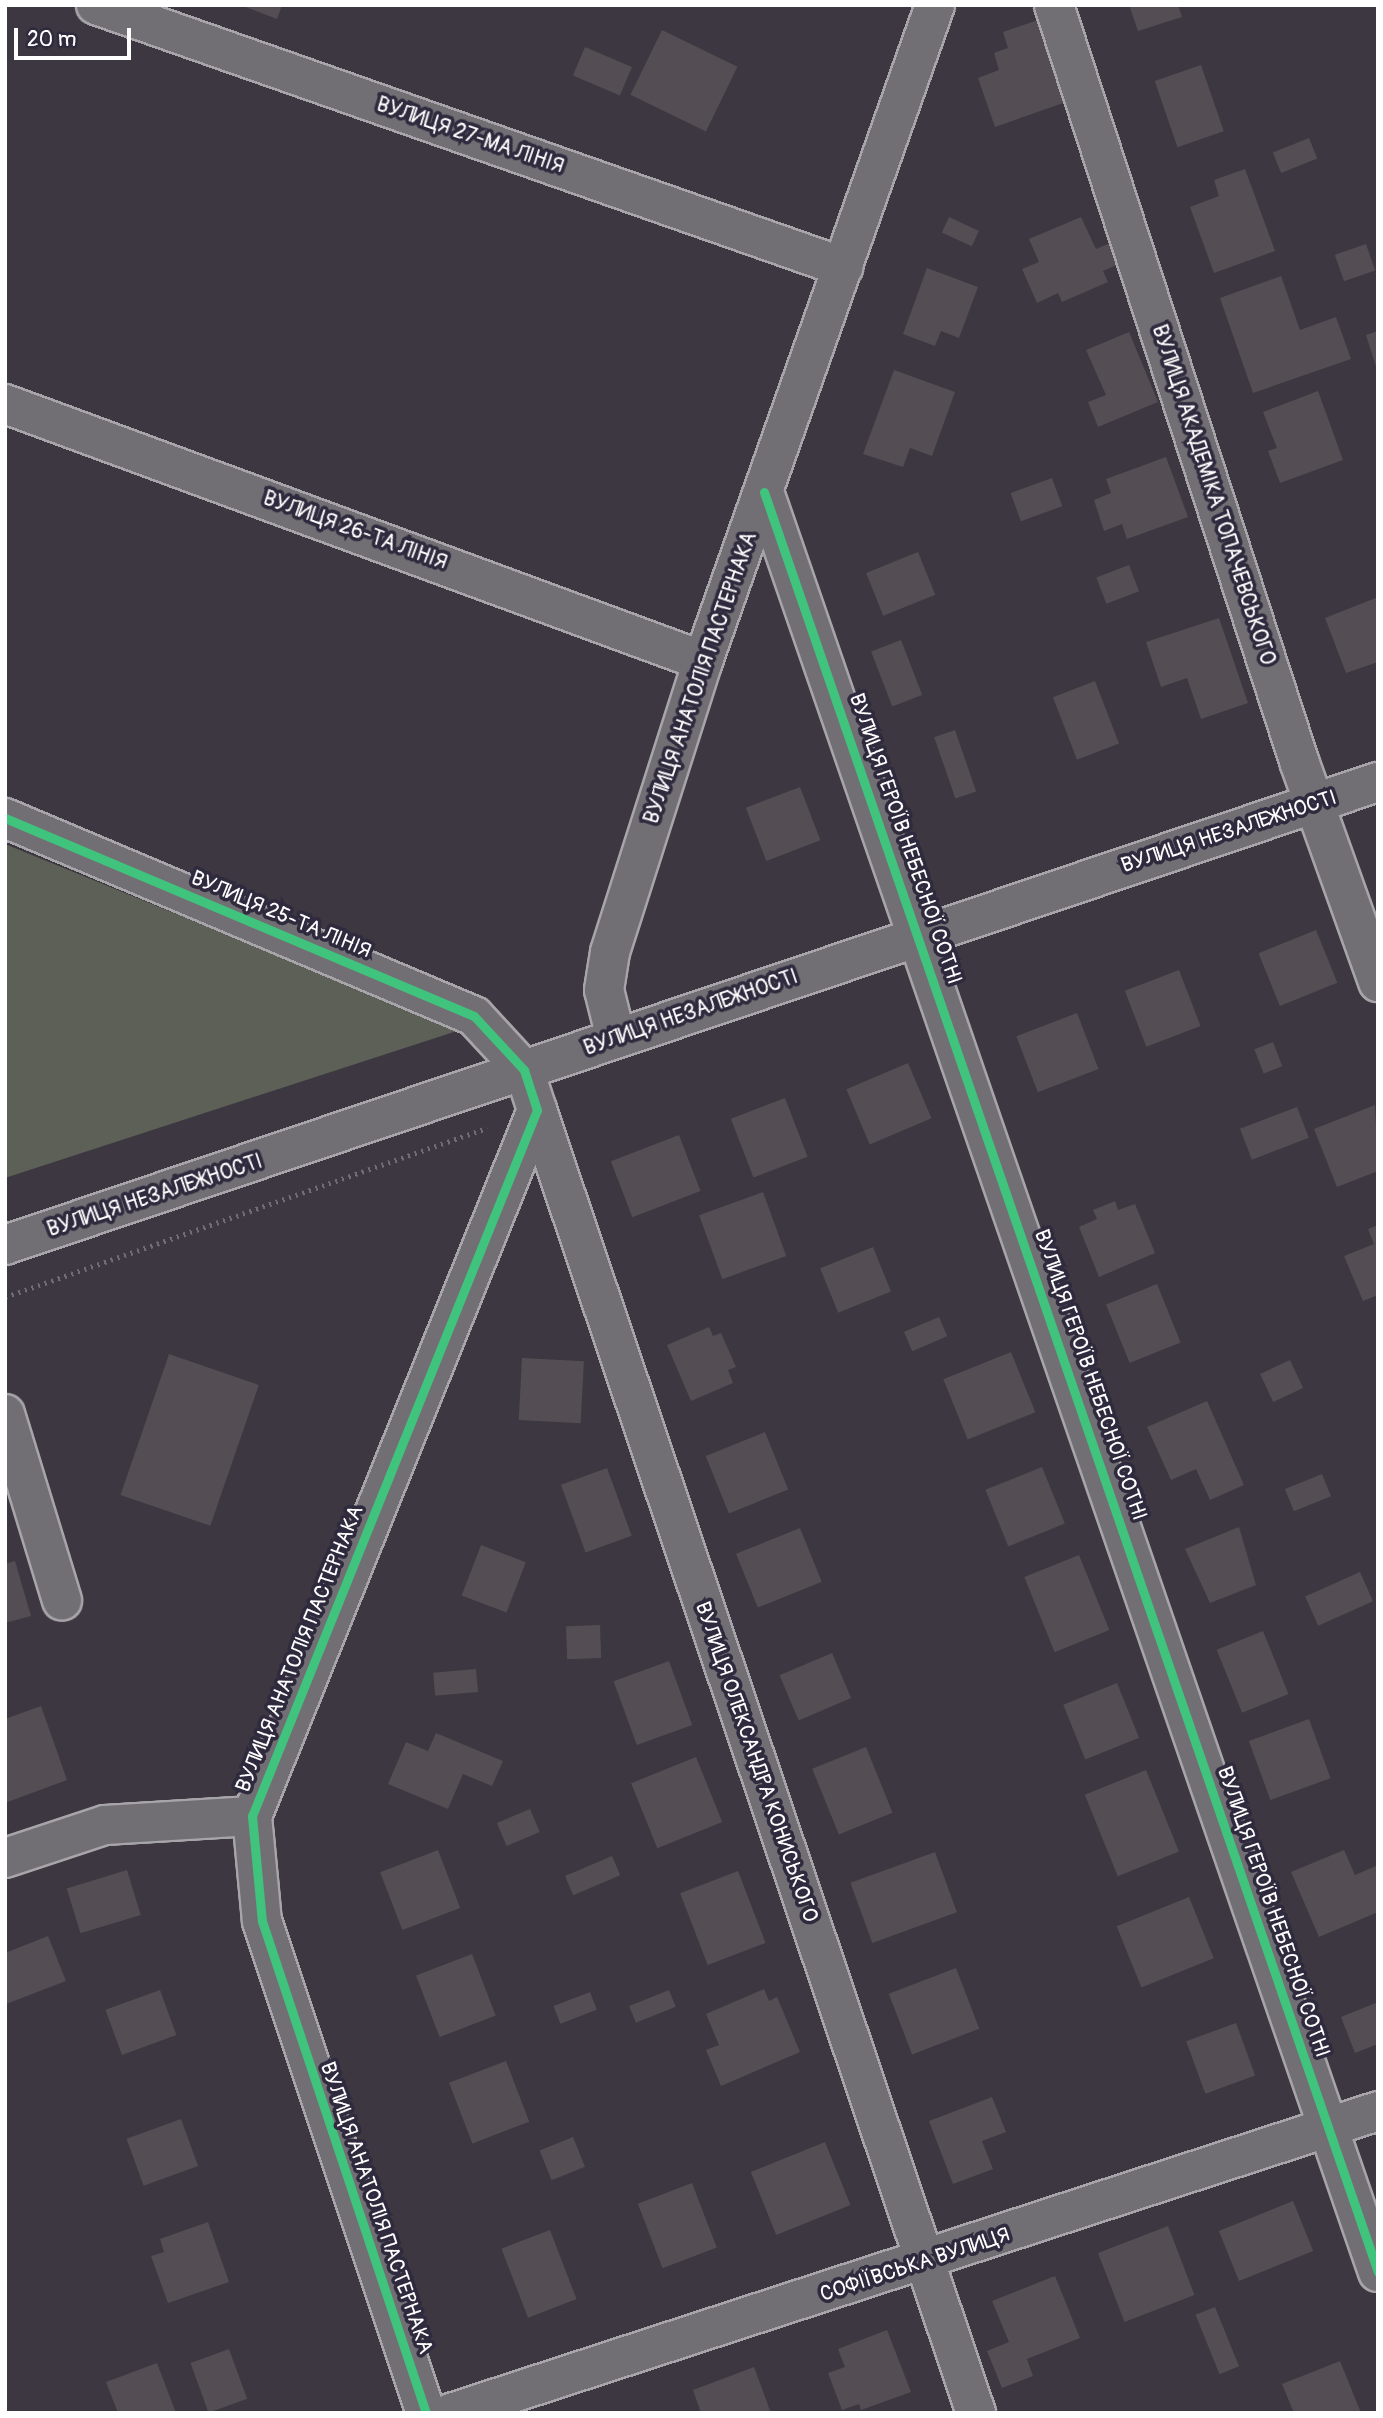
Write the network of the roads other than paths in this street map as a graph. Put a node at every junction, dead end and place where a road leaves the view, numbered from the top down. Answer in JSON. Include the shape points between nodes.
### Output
{"nodes":[{"id":1,"x":96,"y":5,"type":"edge"},
{"id":2,"x":936,"y":5,"type":"edge"},
{"id":3,"x":1054,"y":5,"type":"edge"},
{"id":4,"x":843,"y":267,"type":"junction"},
{"id":5,"x":5,"y":404,"type":"edge"},
{"id":6,"x":764,"y":492,"type":"junction"},
{"id":7,"x":703,"y":661,"type":"junction"},
{"id":8,"x":1378,"y":782,"type":"edge"},
{"id":9,"x":1314,"y":803,"type":"junction"},
{"id":10,"x":5,"y":818,"type":"edge"},
{"id":11,"x":920,"y":934,"type":"junction"},
{"id":12,"x":1378,"y":982,"type":"edge"},
{"id":13,"x":615,"y":1038,"type":"junction"},
{"id":14,"x":524,"y":1070,"type":"junction"},
{"id":15,"x":537,"y":1110,"type":"junction"},
{"id":16,"x":5,"y":1245,"type":"edge"},
{"id":17,"x":5,"y":1414,"type":"edge"},
{"id":18,"x":62,"y":1601,"type":"dead end"},
{"id":19,"x":252,"y":1816,"type":"junction"},
{"id":20,"x":5,"y":1858,"type":"edge"},
{"id":21,"x":1378,"y":2111,"type":"edge"},
{"id":22,"x":1328,"y":2127,"type":"junction"},
{"id":23,"x":924,"y":2263,"type":"junction"},
{"id":24,"x":1378,"y":2272,"type":"edge"},
{"id":25,"x":426,"y":2413,"type":"edge"},
{"id":26,"x":451,"y":2413,"type":"edge"},
{"id":27,"x":976,"y":2413,"type":"edge"}],
"edges":[{"from":1,"to":4,"type":"street","name":"ВУЛИЦЯ 27-МА ЛІНІЯ"},
{"from":2,"to":4,"type":"street","name":"ВУЛИЦЯ АНАТОЛІЯ ПАСТЕРНАКА"},
{"from":3,"to":9,"type":"street","name":"ВУЛИЦЯ АКАДЕМІКА ТОПАЧЕВСЬКОГО"},
{"from":4,"to":6,"type":"street","name":"ВУЛИЦЯ АНАТОЛІЯ ПАСТЕРНАКА"},
{"from":5,"to":7,"type":"street","name":"ВУЛИЦЯ 26-ТА ЛІНІЯ"},
{"from":6,"to":7,"type":"street","name":"ВУЛИЦЯ АНАТОЛІЯ ПАСТЕРНАКА"},
{"from":6,"to":11,"type":"street","name":"ВУЛИЦЯ ГЕРОЇВ НЕБЕСНОЇ СОТНІ"},
{"from":7,"to":13,"type":"street","name":"ВУЛИЦЯ АНАТОЛІЯ ПАСТЕРНАКА","via":[[610,952],[604,990]]},
{"from":8,"to":9,"type":"street","name":"ВУЛИЦЯ НЕЗАЛЕЖНОСТІ"},
{"from":9,"to":11,"type":"street","name":"ВУЛИЦЯ НЕЗАЛЕЖНОСТІ"},
{"from":9,"to":12,"type":"street","name":"ВУЛИЦЯ АКАДЕМІКА ТОПАЧЕВСЬКОГО"},
{"from":10,"to":14,"type":"street","name":"ВУЛИЦЯ 25-ТА ЛІНІЯ","via":[[474,1016]]},
{"from":11,"to":13,"type":"street","name":"ВУЛИЦЯ НЕЗАЛЕЖНОСТІ"},
{"from":11,"to":22,"type":"street","name":"ВУЛИЦЯ ГЕРОЇВ НЕБЕСНОЇ СОТНІ"},
{"from":13,"to":14,"type":"street","name":"ВУЛИЦЯ НЕЗАЛЕЖНОСТІ"},
{"from":14,"to":15,"type":"street"},
{"from":14,"to":16,"type":"street","name":"ВУЛИЦЯ НЕЗАЛЕЖНОСТІ"},
{"from":15,"to":19,"type":"street","name":"ВУЛИЦЯ АНАТОЛІЯ ПАСТЕРНАКА"},
{"from":15,"to":23,"type":"street","name":"ВУЛИЦЯ ОЛЕКСАНДРА КОНИСЬКОГО"},
{"from":17,"to":18,"type":"street"},
{"from":19,"to":20,"type":"street","via":[[105,1825]]},
{"from":19,"to":25,"type":"street","name":"ВУЛИЦЯ АНАТОЛІЯ ПАСТЕРНАКА","via":[[262,1921]]},
{"from":21,"to":22,"type":"street","name":"СОФІЇВСЬКА ВУЛИЦЯ"},
{"from":22,"to":23,"type":"street","name":"СОФІЇВСЬКА ВУЛИЦЯ"},
{"from":22,"to":24,"type":"street","name":"ВУЛИЦЯ ГЕРОЇВ НЕБЕСНОЇ СОТНІ"},
{"from":23,"to":26,"type":"street","name":"СОФІЇВСЬКА ВУЛИЦЯ"},
{"from":23,"to":27,"type":"street","name":"ВУЛИЦЯ ОЛЕКСАНДРА КОНИСЬКОГО"}]}
